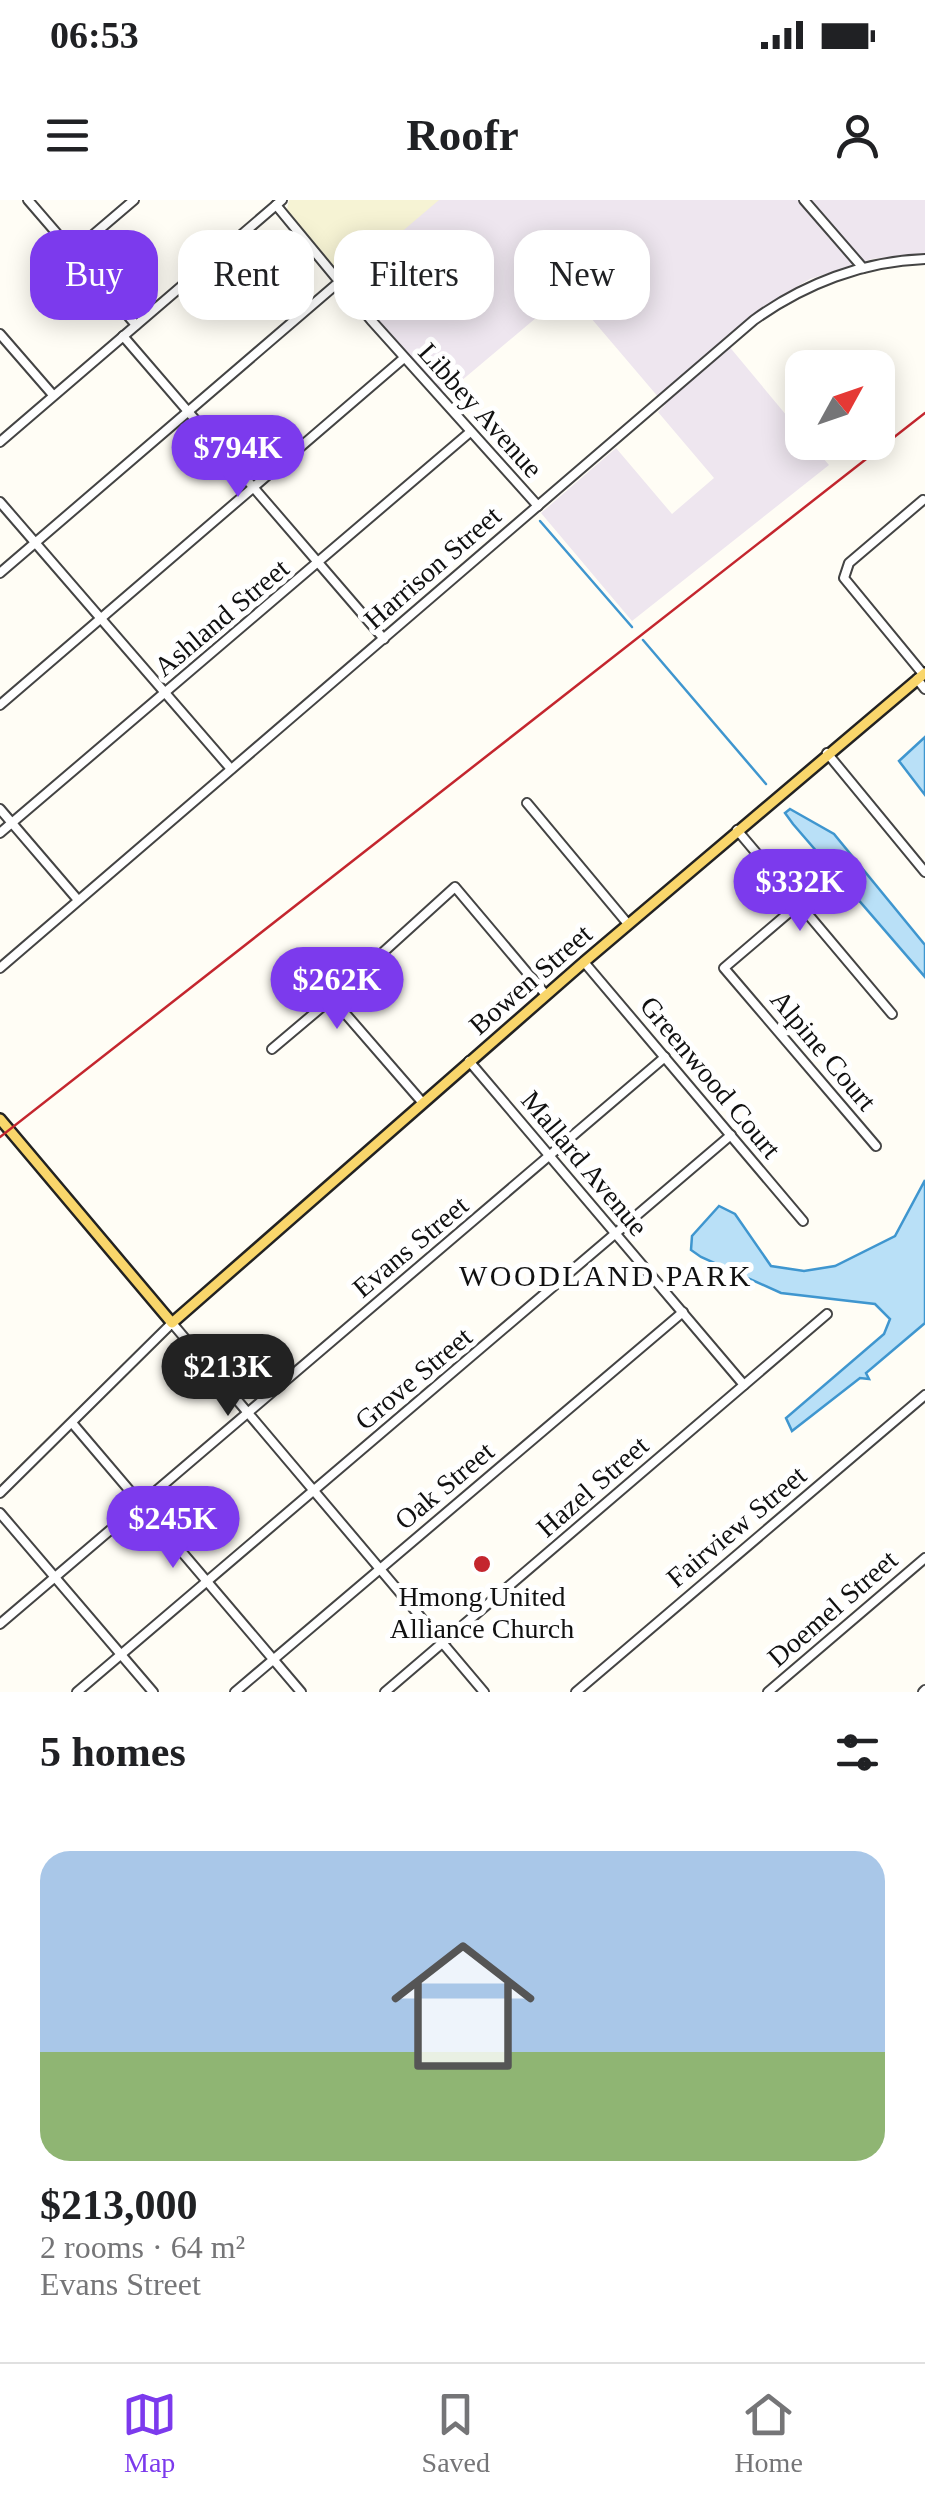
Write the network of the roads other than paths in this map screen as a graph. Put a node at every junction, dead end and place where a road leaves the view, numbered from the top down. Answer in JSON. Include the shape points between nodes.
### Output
{"nodes":[{"id":1,"x":28,"y":200,"type":"edge"},
{"id":2,"x":134,"y":200,"type":"edge"},
{"id":3,"x":804,"y":200,"type":"edge"},
{"id":4,"x":279,"y":203,"type":"edge"},
{"id":5,"x":54,"y":230,"type":"edge"},
{"id":6,"x":99,"y":230,"type":"edge"},
{"id":7,"x":925,"y":259,"type":"edge"},
{"id":8,"x":863,"y":268,"type":"junction"},
{"id":9,"x":334,"y":277,"type":"edge"},
{"id":10,"x":334,"y":285,"type":"edge"},
{"id":11,"x":132,"y":320,"type":"edge"},
{"id":12,"x":371,"y":320,"type":"edge"},
{"id":13,"x":136,"y":325,"type":"junction"},
{"id":14,"x":0,"y":334,"type":"edge"},
{"id":15,"x":122,"y":336,"type":"junction"},
{"id":16,"x":404,"y":358,"type":"junction"},
{"id":17,"x":52,"y":395,"type":"junction"},
{"id":18,"x":188,"y":412,"type":"junction"},
{"id":19,"x":469,"y":434,"type":"junction"},
{"id":20,"x":0,"y":442,"type":"edge"},
{"id":21,"x":253,"y":488,"type":"junction"},
{"id":22,"x":924,"y":500,"type":"edge"},
{"id":23,"x":0,"y":502,"type":"edge"},
{"id":24,"x":538,"y":506,"type":"junction"},
{"id":25,"x":35,"y":544,"type":"junction"},
{"id":26,"x":318,"y":564,"type":"junction"},
{"id":27,"x":0,"y":572,"type":"edge"},
{"id":28,"x":100,"y":619,"type":"junction"},
{"id":29,"x":384,"y":639,"type":"junction"},
{"id":30,"x":922,"y":675,"type":"edge"},
{"id":31,"x":925,"y":688,"type":"edge"},
{"id":32,"x":165,"y":694,"type":"junction"},
{"id":33,"x":0,"y":705,"type":"edge"},
{"id":34,"x":827,"y":754,"type":"junction"},
{"id":35,"x":231,"y":769,"type":"junction"},
{"id":36,"x":527,"y":803,"type":"dead end"},
{"id":37,"x":0,"y":809,"type":"edge"},
{"id":38,"x":12,"y":823,"type":"junction"},
{"id":39,"x":737,"y":830,"type":"junction"},
{"id":40,"x":0,"y":833,"type":"edge"},
{"id":41,"x":925,"y":872,"type":"edge"},
{"id":42,"x":78,"y":900,"type":"junction"},
{"id":43,"x":800,"y":904,"type":"junction"},
{"id":44,"x":628,"y":924,"type":"junction"},
{"id":45,"x":584,"y":962,"type":"junction"},
{"id":46,"x":0,"y":968,"type":"edge"},
{"id":47,"x":336,"y":995,"type":"junction"},
{"id":48,"x":546,"y":995,"type":"junction"},
{"id":49,"x":892,"y":1014,"type":"dead end"},
{"id":50,"x":272,"y":1050,"type":"dead end"},
{"id":51,"x":665,"y":1057,"type":"junction"},
{"id":52,"x":469,"y":1061,"type":"junction"},
{"id":53,"x":422,"y":1102,"type":"junction"},
{"id":54,"x":0,"y":1119,"type":"edge"},
{"id":55,"x":731,"y":1135,"type":"junction"},
{"id":56,"x":876,"y":1146,"type":"dead end"},
{"id":57,"x":550,"y":1157,"type":"junction"},
{"id":58,"x":803,"y":1221,"type":"dead end"},
{"id":59,"x":616,"y":1235,"type":"junction"},
{"id":60,"x":682,"y":1312,"type":"junction"},
{"id":61,"x":827,"y":1314,"type":"dead end"},
{"id":62,"x":172,"y":1323,"type":"junction"},
{"id":63,"x":744,"y":1385,"type":"junction"},
{"id":64,"x":925,"y":1396,"type":"edge"},
{"id":65,"x":248,"y":1413,"type":"junction"},
{"id":66,"x":72,"y":1424,"type":"junction"},
{"id":67,"x":314,"y":1491,"type":"junction"},
{"id":68,"x":0,"y":1493,"type":"edge"},
{"id":69,"x":141,"y":1504,"type":"junction"},
{"id":70,"x":0,"y":1512,"type":"edge"},
{"id":71,"x":925,"y":1558,"type":"edge"},
{"id":72,"x":379,"y":1569,"type":"junction"},
{"id":73,"x":55,"y":1577,"type":"junction"},
{"id":74,"x":207,"y":1582,"type":"junction"},
{"id":75,"x":0,"y":1624,"type":"edge"},
{"id":76,"x":442,"y":1644,"type":"junction"},
{"id":77,"x":121,"y":1654,"type":"junction"},
{"id":78,"x":273,"y":1660,"type":"junction"},
{"id":79,"x":77,"y":1692,"type":"edge"},
{"id":80,"x":153,"y":1692,"type":"edge"},
{"id":81,"x":235,"y":1692,"type":"edge"},
{"id":82,"x":301,"y":1692,"type":"edge"},
{"id":83,"x":386,"y":1692,"type":"edge"},
{"id":84,"x":484,"y":1692,"type":"edge"},
{"id":85,"x":576,"y":1692,"type":"edge"},
{"id":86,"x":768,"y":1692,"type":"edge"}],
"edges":[{"from":1,"to":5,"type":"street"},
{"from":2,"to":6,"type":"street"},
{"from":3,"to":8,"type":"street"},
{"from":4,"to":9,"type":"street","name":"Libbey Avenue"},
{"from":4,"to":13,"type":"street"},
{"from":7,"to":8,"type":"street","name":"Harrison Street"},
{"from":8,"to":24,"type":"street","name":"Harrison Street","via":[[806,288],[754,320]]},
{"from":10,"to":18,"type":"street"},
{"from":11,"to":13,"type":"street"},
{"from":12,"to":16,"type":"street","name":"Libbey Avenue"},
{"from":13,"to":15,"type":"street"},
{"from":14,"to":17,"type":"street"},
{"from":15,"to":17,"type":"street"},
{"from":15,"to":18,"type":"street"},
{"from":16,"to":19,"type":"street","name":"Libbey Avenue"},
{"from":16,"to":21,"type":"street"},
{"from":17,"to":20,"type":"street"},
{"from":18,"to":21,"type":"street"},
{"from":18,"to":25,"type":"street"},
{"from":19,"to":24,"type":"street","name":"Libbey Avenue"},
{"from":19,"to":26,"type":"street","name":"Ashland Street"},
{"from":21,"to":26,"type":"street"},
{"from":21,"to":28,"type":"street"},
{"from":22,"to":30,"type":"street","via":[[844,572]]},
{"from":23,"to":25,"type":"street"},
{"from":24,"to":29,"type":"street","name":"Harrison Street"},
{"from":25,"to":27,"type":"street"},
{"from":25,"to":28,"type":"street"},
{"from":26,"to":29,"type":"street"},
{"from":26,"to":32,"type":"street","name":"Ashland Street"},
{"from":28,"to":32,"type":"street"},
{"from":28,"to":33,"type":"street"},
{"from":29,"to":35,"type":"street","name":"Harrison Street"},
{"from":30,"to":31,"type":"street"},
{"from":30,"to":34,"type":"main road","name":"Bowen Street"},
{"from":32,"to":35,"type":"street"},
{"from":32,"to":38,"type":"street","name":"Ashland Street"},
{"from":34,"to":39,"type":"main road","name":"Bowen Street"},
{"from":34,"to":41,"type":"street"},
{"from":35,"to":42,"type":"street","name":"Harrison Street"},
{"from":36,"to":44,"type":"street"},
{"from":37,"to":38,"type":"street"},
{"from":38,"to":40,"type":"street","name":"Ashland Street"},
{"from":38,"to":42,"type":"street"},
{"from":39,"to":43,"type":"street"},
{"from":39,"to":44,"type":"main road","name":"Bowen Street"},
{"from":42,"to":46,"type":"street","name":"Harrison Street"},
{"from":43,"to":49,"type":"street"},
{"from":43,"to":56,"type":"street","name":"Alpine Court","via":[[724,968]]},
{"from":44,"to":45,"type":"main road","name":"Bowen Street"},
{"from":45,"to":48,"type":"main road","name":"Bowen Street"},
{"from":45,"to":51,"type":"street","name":"Greenwood Court"},
{"from":47,"to":48,"type":"street","via":[[456,887]]},
{"from":47,"to":50,"type":"street"},
{"from":47,"to":53,"type":"street"},
{"from":48,"to":52,"type":"main road","name":"Bowen Street"},
{"from":51,"to":55,"type":"street","name":"Greenwood Court"},
{"from":51,"to":57,"type":"street","name":"Evans Street"},
{"from":52,"to":53,"type":"main road","name":"Bowen Street"},
{"from":52,"to":57,"type":"street","name":"Mallard Avenue"},
{"from":53,"to":62,"type":"main road","name":"Bowen Street"},
{"from":54,"to":62,"type":"main road"},
{"from":55,"to":58,"type":"street","name":"Greenwood Court"},
{"from":55,"to":59,"type":"street","name":"Grove Street"},
{"from":57,"to":59,"type":"street","name":"Mallard Avenue"},
{"from":57,"to":65,"type":"street","name":"Evans Street"},
{"from":59,"to":60,"type":"street","name":"Mallard Avenue"},
{"from":59,"to":67,"type":"street","name":"Grove Street"},
{"from":60,"to":63,"type":"street","name":"Mallard Avenue"},
{"from":60,"to":72,"type":"street","name":"Oak Street"},
{"from":61,"to":63,"type":"street","name":"Hazel Street"},
{"from":62,"to":65,"type":"street"},
{"from":62,"to":66,"type":"street","name":"Bowen Street"},
{"from":63,"to":76,"type":"street","name":"Hazel Street"},
{"from":64,"to":85,"type":"street","name":"Fairview Street"},
{"from":65,"to":67,"type":"street"},
{"from":65,"to":69,"type":"street","name":"Evans Street"},
{"from":66,"to":68,"type":"street","name":"Bowen Street"},
{"from":66,"to":69,"type":"street"},
{"from":67,"to":72,"type":"street"},
{"from":67,"to":74,"type":"street","name":"Grove Street"},
{"from":69,"to":73,"type":"street","name":"Evans Street"},
{"from":69,"to":74,"type":"street"},
{"from":70,"to":73,"type":"street"},
{"from":71,"to":86,"type":"street","name":"Doemel Street"},
{"from":72,"to":76,"type":"street"},
{"from":72,"to":78,"type":"street","name":"Oak Street"},
{"from":73,"to":75,"type":"street","name":"Evans Street"},
{"from":73,"to":77,"type":"street"},
{"from":74,"to":77,"type":"street","name":"Grove Street"},
{"from":74,"to":78,"type":"street"},
{"from":76,"to":83,"type":"street","name":"Hazel Street"},
{"from":76,"to":84,"type":"street"},
{"from":77,"to":79,"type":"street","name":"Grove Street"},
{"from":77,"to":80,"type":"street"},
{"from":78,"to":81,"type":"street","name":"Oak Street"},
{"from":78,"to":82,"type":"street"}]}
